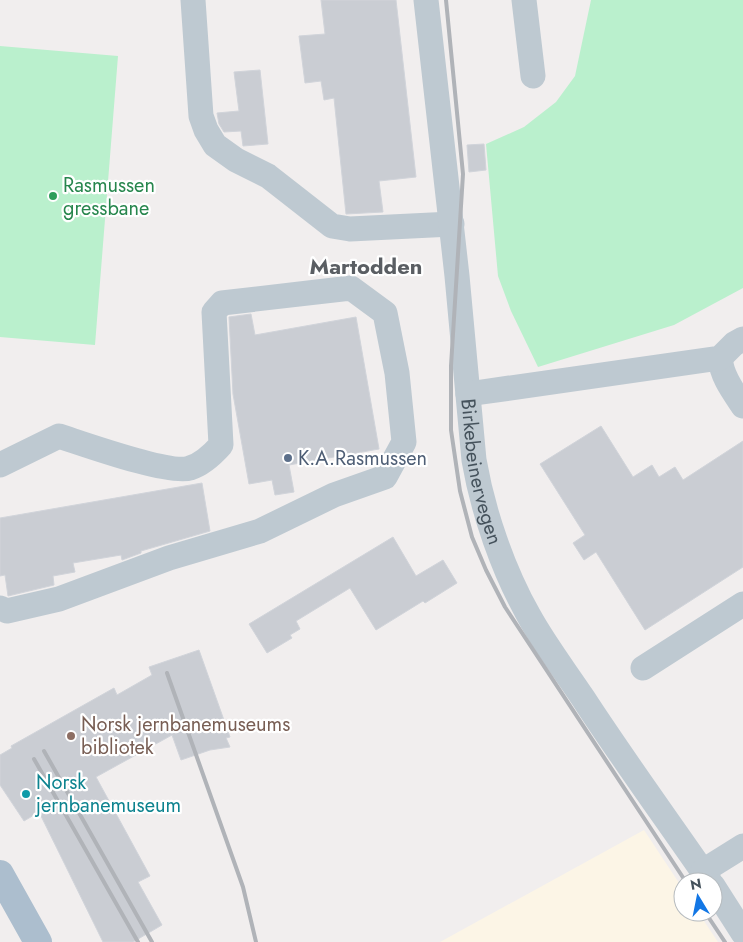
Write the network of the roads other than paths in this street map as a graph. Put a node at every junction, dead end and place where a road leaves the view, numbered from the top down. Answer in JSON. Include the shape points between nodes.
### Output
{"nodes":[{"id":1,"x":193,"y":0,"type":"edge"},
{"id":2,"x":426,"y":0,"type":"edge"},
{"id":3,"x":524,"y":0,"type":"edge"},
{"id":4,"x":533,"y":76,"type":"dead end"},
{"id":5,"x":452,"y":224,"type":"junction"},
{"id":6,"x":743,"y":339,"type":"edge"},
{"id":7,"x":720,"y":358,"type":"junction"},
{"id":8,"x":468,"y":394,"type":"junction"},
{"id":9,"x":743,"y":406,"type":"edge"},
{"id":10,"x":0,"y":465,"type":"edge"},
{"id":11,"x":743,"y":604,"type":"edge"},
{"id":12,"x":0,"y":608,"type":"edge"},
{"id":13,"x":643,"y":668,"type":"dead end"},
{"id":14,"x":743,"y":846,"type":"edge"},
{"id":15,"x":703,"y":872,"type":"edge"},
{"id":16,"x":717,"y":872,"type":"edge"},
{"id":17,"x":0,"y":874,"type":"edge"},
{"id":18,"x":723,"y":902,"type":"edge"},
{"id":19,"x":743,"y":933,"type":"edge"},
{"id":20,"x":38,"y":942,"type":"edge"}],
"edges":[{"from":1,"to":5,"type":"street","via":[[201,116],[215,145],[268,176],[332,226],[350,229]]},
{"from":2,"to":5,"type":"street","name":"Birkebeinervegen"},
{"from":3,"to":4,"type":"street"},
{"from":5,"to":8,"type":"street","name":"Birkebeinervegen"},
{"from":6,"to":7,"type":"street"},
{"from":7,"to":8,"type":"street"},
{"from":7,"to":9,"type":"street","via":[[727,382]]},
{"from":8,"to":15,"type":"street","name":"Birkebeinervegen","via":[[480,494],[508,572],[529,616],[629,768]]},
{"from":10,"to":12,"type":"street","via":[[59,436],[164,468],[190,468],[210,457],[221,445],[214,312],[222,303],[351,288],[385,313],[398,373],[404,442],[385,477],[334,495],[260,531],[169,558],[59,599],[7,611]]},
{"from":11,"to":13,"type":"street"},
{"from":14,"to":16,"type":"street"},
{"from":17,"to":20,"type":"main road"},
{"from":18,"to":19,"type":"street","name":"Birkebeinervegen"}]}
